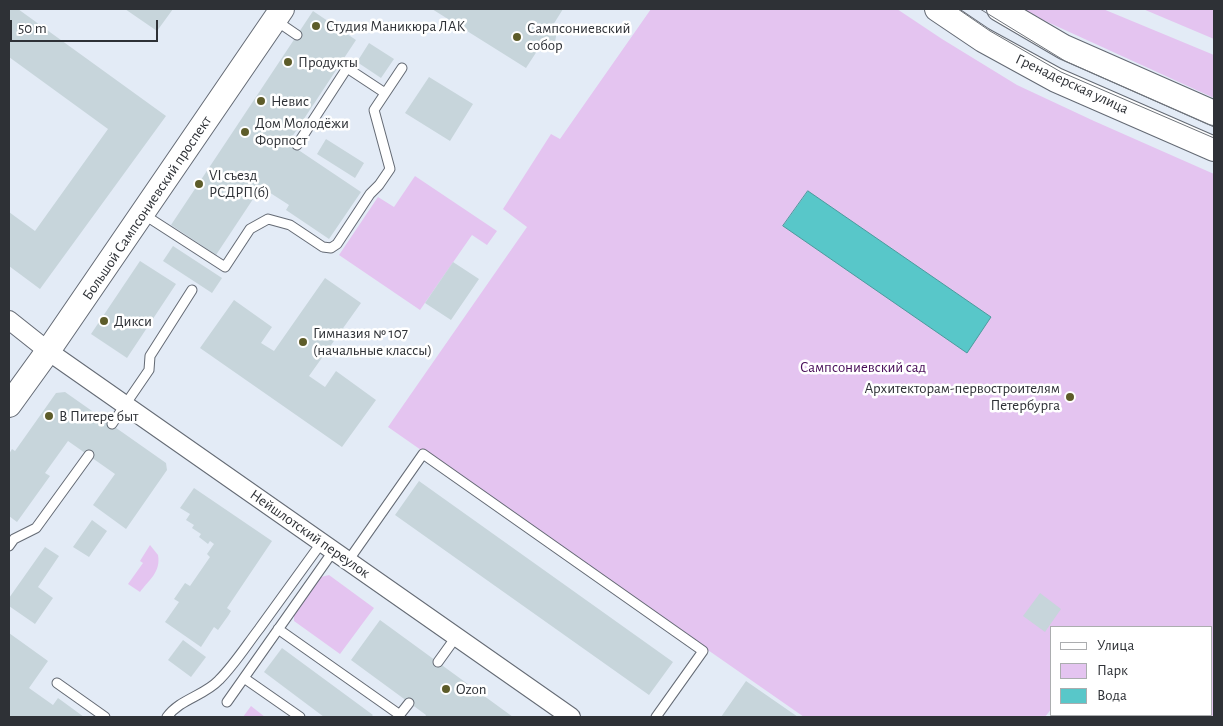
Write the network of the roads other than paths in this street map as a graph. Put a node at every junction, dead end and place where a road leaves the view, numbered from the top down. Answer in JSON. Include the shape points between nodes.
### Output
{"nodes":[{"id":1,"x":937,"y":9,"type":"edge"},
{"id":2,"x":999,"y":9,"type":"edge"},
{"id":3,"x":278,"y":14,"type":"edge"},
{"id":4,"x":298,"y":35,"type":"dead end"},
{"id":5,"x":402,"y":68,"type":"dead end"},
{"id":6,"x":385,"y":94,"type":"junction"},
{"id":7,"x":1214,"y":113,"type":"edge"},
{"id":8,"x":296,"y":145,"type":"dead end"},
{"id":9,"x":1214,"y":149,"type":"edge"},
{"id":10,"x":143,"y":214,"type":"junction"},
{"id":11,"x":192,"y":290,"type":"dead end"},
{"id":12,"x":9,"y":320,"type":"edge"},
{"id":13,"x":48,"y":351,"type":"junction"},
{"id":14,"x":126,"y":404,"type":"junction"},
{"id":15,"x":9,"y":405,"type":"edge"},
{"id":16,"x":112,"y":424,"type":"dead end"},
{"id":17,"x":89,"y":455,"type":"dead end"},
{"id":18,"x":9,"y":546,"type":"edge"},
{"id":19,"x":328,"y":546,"type":"junction"},
{"id":20,"x":348,"y":561,"type":"junction"},
{"id":21,"x":278,"y":629,"type":"junction"},
{"id":22,"x":456,"y":637,"type":"junction"},
{"id":23,"x":438,"y":662,"type":"dead end"},
{"id":24,"x":244,"y":678,"type":"junction"},
{"id":25,"x":57,"y":683,"type":"dead end"},
{"id":26,"x":227,"y":702,"type":"dead end"},
{"id":27,"x":409,"y":703,"type":"dead end"},
{"id":28,"x":399,"y":716,"type":"edge"},
{"id":29,"x":659,"y":716,"type":"edge"},
{"id":30,"x":105,"y":717,"type":"edge"},
{"id":31,"x":167,"y":717,"type":"edge"},
{"id":32,"x":300,"y":717,"type":"edge"},
{"id":33,"x":571,"y":717,"type":"edge"}],
"edges":[{"from":1,"to":9,"type":"street","name":"Гренадерская улица","via":[[983,40],[1056,80]]},
{"from":2,"to":7,"type":"street","name":"Гренадерская улица","via":[[1064,47]]},
{"from":3,"to":4,"type":"lane"},
{"from":3,"to":10,"type":"street","name":"Большой Сампсониевский проспект"},
{"from":5,"to":6,"type":"lane"},
{"from":6,"to":8,"type":"lane","via":[[344,66]]},
{"from":6,"to":10,"type":"lane","via":[[374,110],[390,169],[331,248],[323,247],[290,225],[268,219],[250,229],[225,267]]},
{"from":10,"to":13,"type":"street","name":"Большой Сампсониевский проспект"},
{"from":11,"to":14,"type":"lane","via":[[150,356],[149,370]]},
{"from":12,"to":13,"type":"street","name":"Нейшлотский переулок"},
{"from":13,"to":14,"type":"street","name":"Нейшлотский переулок"},
{"from":13,"to":15,"type":"street","name":"Большой Сампсониевский проспект"},
{"from":14,"to":16,"type":"lane"},
{"from":14,"to":19,"type":"street","name":"Нейшлотский переулок"},
{"from":17,"to":18,"type":"lane","via":[[36,528],[14,539]]},
{"from":19,"to":20,"type":"street","name":"Нейшлотский переулок"},
{"from":19,"to":21,"type":"lane"},
{"from":19,"to":31,"type":"lane","via":[[218,681],[184,701]]},
{"from":20,"to":22,"type":"street","name":"Нейшлотский переулок"},
{"from":20,"to":29,"type":"lane","via":[[423,454],[702,651]]},
{"from":21,"to":24,"type":"lane"},
{"from":21,"to":28,"type":"lane"},
{"from":22,"to":23,"type":"lane"},
{"from":22,"to":33,"type":"street","name":"Нейшлотский переулок"},
{"from":24,"to":26,"type":"lane"},
{"from":24,"to":32,"type":"lane"},
{"from":25,"to":30,"type":"lane"},
{"from":27,"to":28,"type":"lane"}]}
